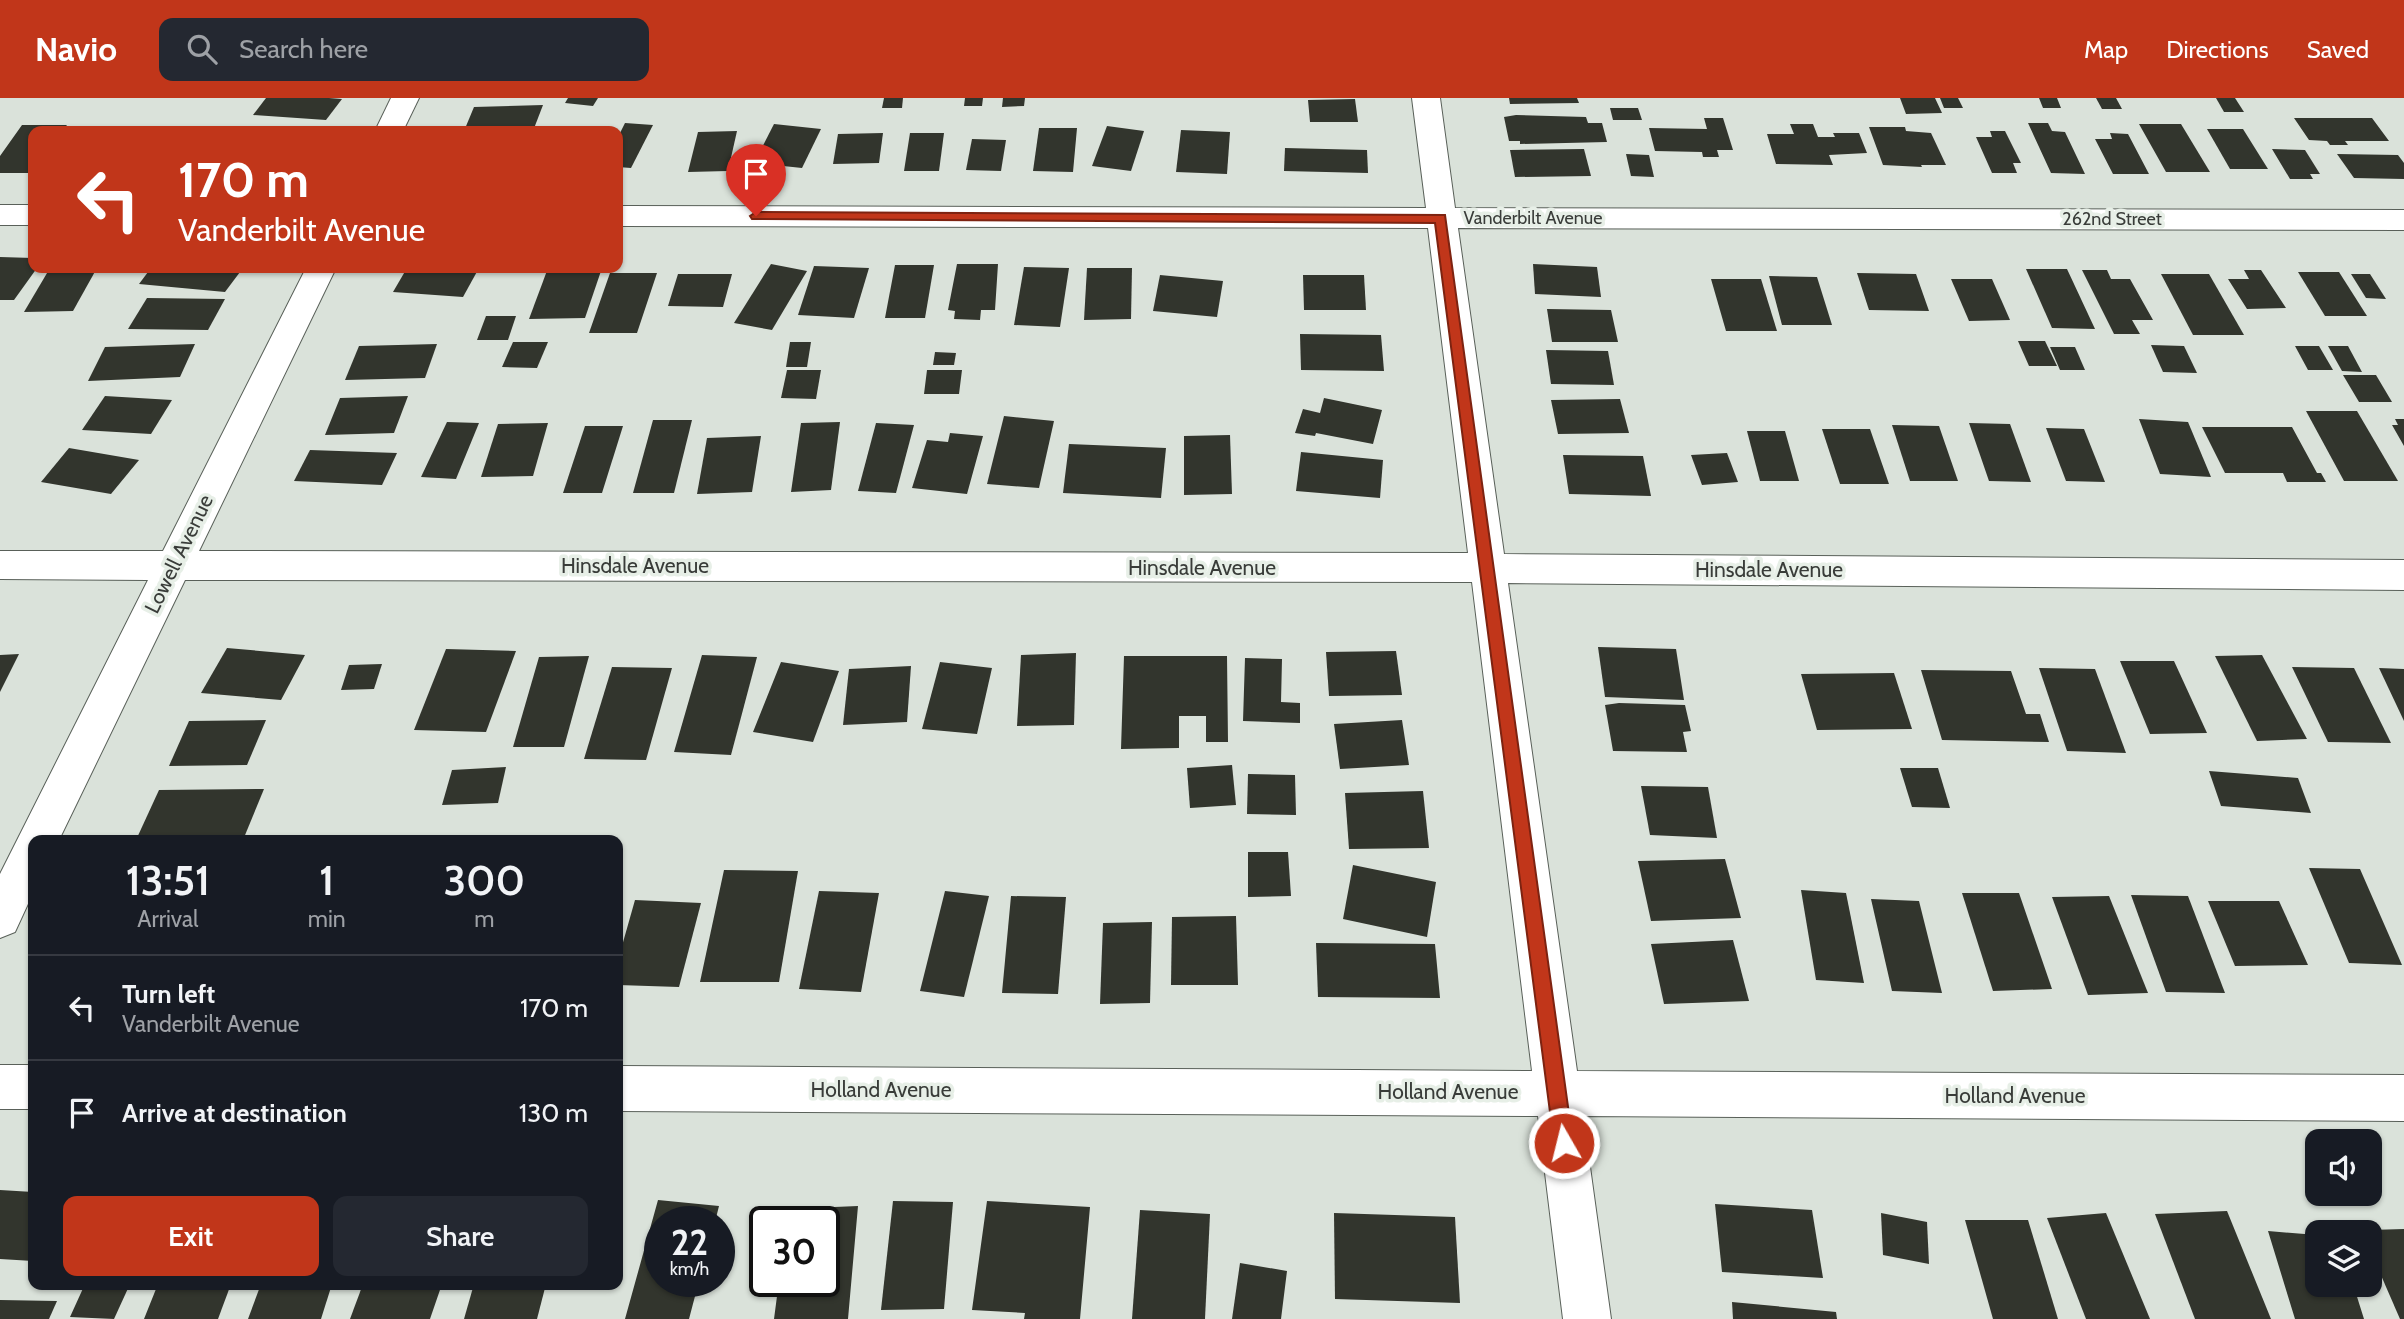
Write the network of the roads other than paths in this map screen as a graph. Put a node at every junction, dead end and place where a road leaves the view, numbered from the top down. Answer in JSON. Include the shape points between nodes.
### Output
{"nodes":[{"id":1,"x":405,"y":98,"type":"edge"},
{"id":2,"x":1426,"y":98,"type":"edge"},
{"id":3,"x":391,"y":126,"type":"edge"},
{"id":4,"x":0,"y":215,"type":"edge"},
{"id":5,"x":28,"y":215,"type":"edge"},
{"id":6,"x":623,"y":216,"type":"edge"},
{"id":7,"x":1441,"y":218,"type":"junction"},
{"id":8,"x":1819,"y":219,"type":"joint"},
{"id":9,"x":2404,"y":220,"type":"edge"},
{"id":10,"x":319,"y":273,"type":"edge"},
{"id":11,"x":0,"y":565,"type":"edge"},
{"id":12,"x":174,"y":565,"type":"junction"},
{"id":13,"x":1488,"y":568,"type":"junction"},
{"id":14,"x":2404,"y":575,"type":"edge"},
{"id":15,"x":40,"y":835,"type":"edge"},
{"id":16,"x":28,"y":860,"type":"edge"},
{"id":17,"x":0,"y":918,"type":"edge"},
{"id":18,"x":0,"y":1087,"type":"edge"},
{"id":19,"x":28,"y":1087,"type":"edge"},
{"id":20,"x":623,"y":1089,"type":"edge"},
{"id":21,"x":1557,"y":1093,"type":"junction"},
{"id":22,"x":2404,"y":1098,"type":"edge"},
{"id":23,"x":1587,"y":1319,"type":"edge"}],
"edges":[{"from":1,"to":3,"type":"street"},
{"from":2,"to":7,"type":"street"},
{"from":4,"to":5,"type":"street"},
{"from":6,"to":7,"type":"street","name":"Vanderbilt Avenue"},
{"from":7,"to":8,"type":"street","name":"Vanderbilt Avenue"},
{"from":7,"to":13,"type":"street"},
{"from":8,"to":9,"type":"street","name":"262nd Street"},
{"from":10,"to":12,"type":"street","name":"Lowell Avenue"},
{"from":11,"to":12,"type":"street","name":"Hinsdale Avenue"},
{"from":12,"to":13,"type":"street","name":"Hinsdale Avenue"},
{"from":12,"to":15,"type":"street","name":"Lowell Avenue"},
{"from":13,"to":14,"type":"street","name":"Hinsdale Avenue"},
{"from":13,"to":21,"type":"street"},
{"from":16,"to":17,"type":"street"},
{"from":18,"to":19,"type":"street"},
{"from":20,"to":21,"type":"street","name":"Holland Avenue"},
{"from":21,"to":22,"type":"street","name":"Holland Avenue"},
{"from":21,"to":23,"type":"street"}]}
